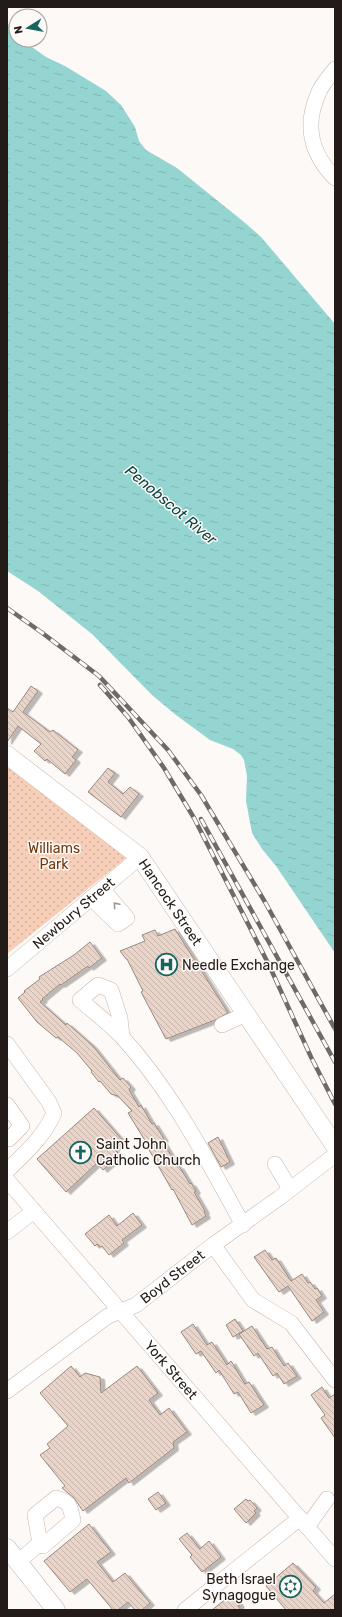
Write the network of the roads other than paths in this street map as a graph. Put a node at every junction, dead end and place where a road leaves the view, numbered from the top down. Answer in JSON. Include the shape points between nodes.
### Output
{"nodes":[{"id":1,"x":335,"y":69,"type":"edge"},
{"id":2,"x":330,"y":173,"type":"edge"},
{"id":3,"x":7,"y":755,"type":"edge"},
{"id":4,"x":140,"y":857,"type":"junction"},
{"id":5,"x":7,"y":969,"type":"edge"},
{"id":6,"x":246,"y":1014,"type":"junction"},
{"id":7,"x":222,"y":1025,"type":"dead end"},
{"id":8,"x":122,"y":1037,"type":"dead end"},
{"id":9,"x":7,"y":1044,"type":"edge"},
{"id":10,"x":7,"y":1105,"type":"edge"},
{"id":11,"x":8,"y":1137,"type":"edge"},
{"id":12,"x":335,"y":1146,"type":"edge"},
{"id":13,"x":335,"y":1155,"type":"edge"},
{"id":14,"x":23,"y":1156,"type":"junction"},
{"id":15,"x":275,"y":1164,"type":"dead end"},
{"id":16,"x":7,"y":1171,"type":"edge"},
{"id":17,"x":7,"y":1180,"type":"edge"},
{"id":18,"x":290,"y":1189,"type":"junction"},
{"id":19,"x":34,"y":1211,"type":"junction"},
{"id":20,"x":243,"y":1224,"type":"junction"},
{"id":21,"x":7,"y":1232,"type":"edge"},
{"id":22,"x":213,"y":1245,"type":"junction"},
{"id":23,"x":120,"y":1311,"type":"junction"},
{"id":24,"x":335,"y":1380,"type":"edge"},
{"id":25,"x":8,"y":1387,"type":"edge"},
{"id":26,"x":327,"y":1499,"type":"dead end"},
{"id":27,"x":304,"y":1523,"type":"junction"},
{"id":28,"x":40,"y":1544,"type":"dead end"},
{"id":29,"x":7,"y":1548,"type":"edge"},
{"id":30,"x":335,"y":1559,"type":"edge"},
{"id":31,"x":18,"y":1562,"type":"junction"},
{"id":32,"x":56,"y":1610,"type":"edge"},
{"id":33,"x":185,"y":1610,"type":"edge"}],
"edges":[{"from":1,"to":2,"type":"street","via":[[319,91],[310,118],[312,145]]},
{"from":3,"to":4,"type":"main road","name":"Hancock Street"},
{"from":4,"to":5,"type":"street","name":"Newbury Street"},
{"from":4,"to":6,"type":"main road","name":"Hancock Street"},
{"from":6,"to":7,"type":"street"},
{"from":6,"to":12,"type":"main road","name":"Hancock Street"},
{"from":8,"to":20,"type":"street","via":[[163,1087]]},
{"from":9,"to":14,"type":"street","via":[[54,1112],[45,1130]]},
{"from":10,"to":11,"type":"street","via":[[22,1126]]},
{"from":11,"to":14,"type":"street"},
{"from":13,"to":18,"type":"street","name":"Boyd Street"},
{"from":14,"to":16,"type":"street"},
{"from":15,"to":18,"type":"street"},
{"from":17,"to":19,"type":"street","name":"York Street"},
{"from":18,"to":20,"type":"street","name":"Boyd Street"},
{"from":19,"to":21,"type":"street"},
{"from":19,"to":23,"type":"street","name":"York Street"},
{"from":20,"to":22,"type":"street","name":"Boyd Street"},
{"from":22,"to":23,"type":"street","name":"Boyd Street","via":[[136,1305]]},
{"from":22,"to":24,"type":"street","via":[[253,1300],[291,1323]]},
{"from":23,"to":25,"type":"street","name":"Boyd Street","via":[[108,1316]]},
{"from":23,"to":27,"type":"street","name":"York Street"},
{"from":26,"to":27,"type":"street"},
{"from":27,"to":30,"type":"street","name":"York Street"},
{"from":27,"to":33,"type":"street"},
{"from":28,"to":31,"type":"street"},
{"from":29,"to":31,"type":"main road"},
{"from":31,"to":32,"type":"main road"}]}
